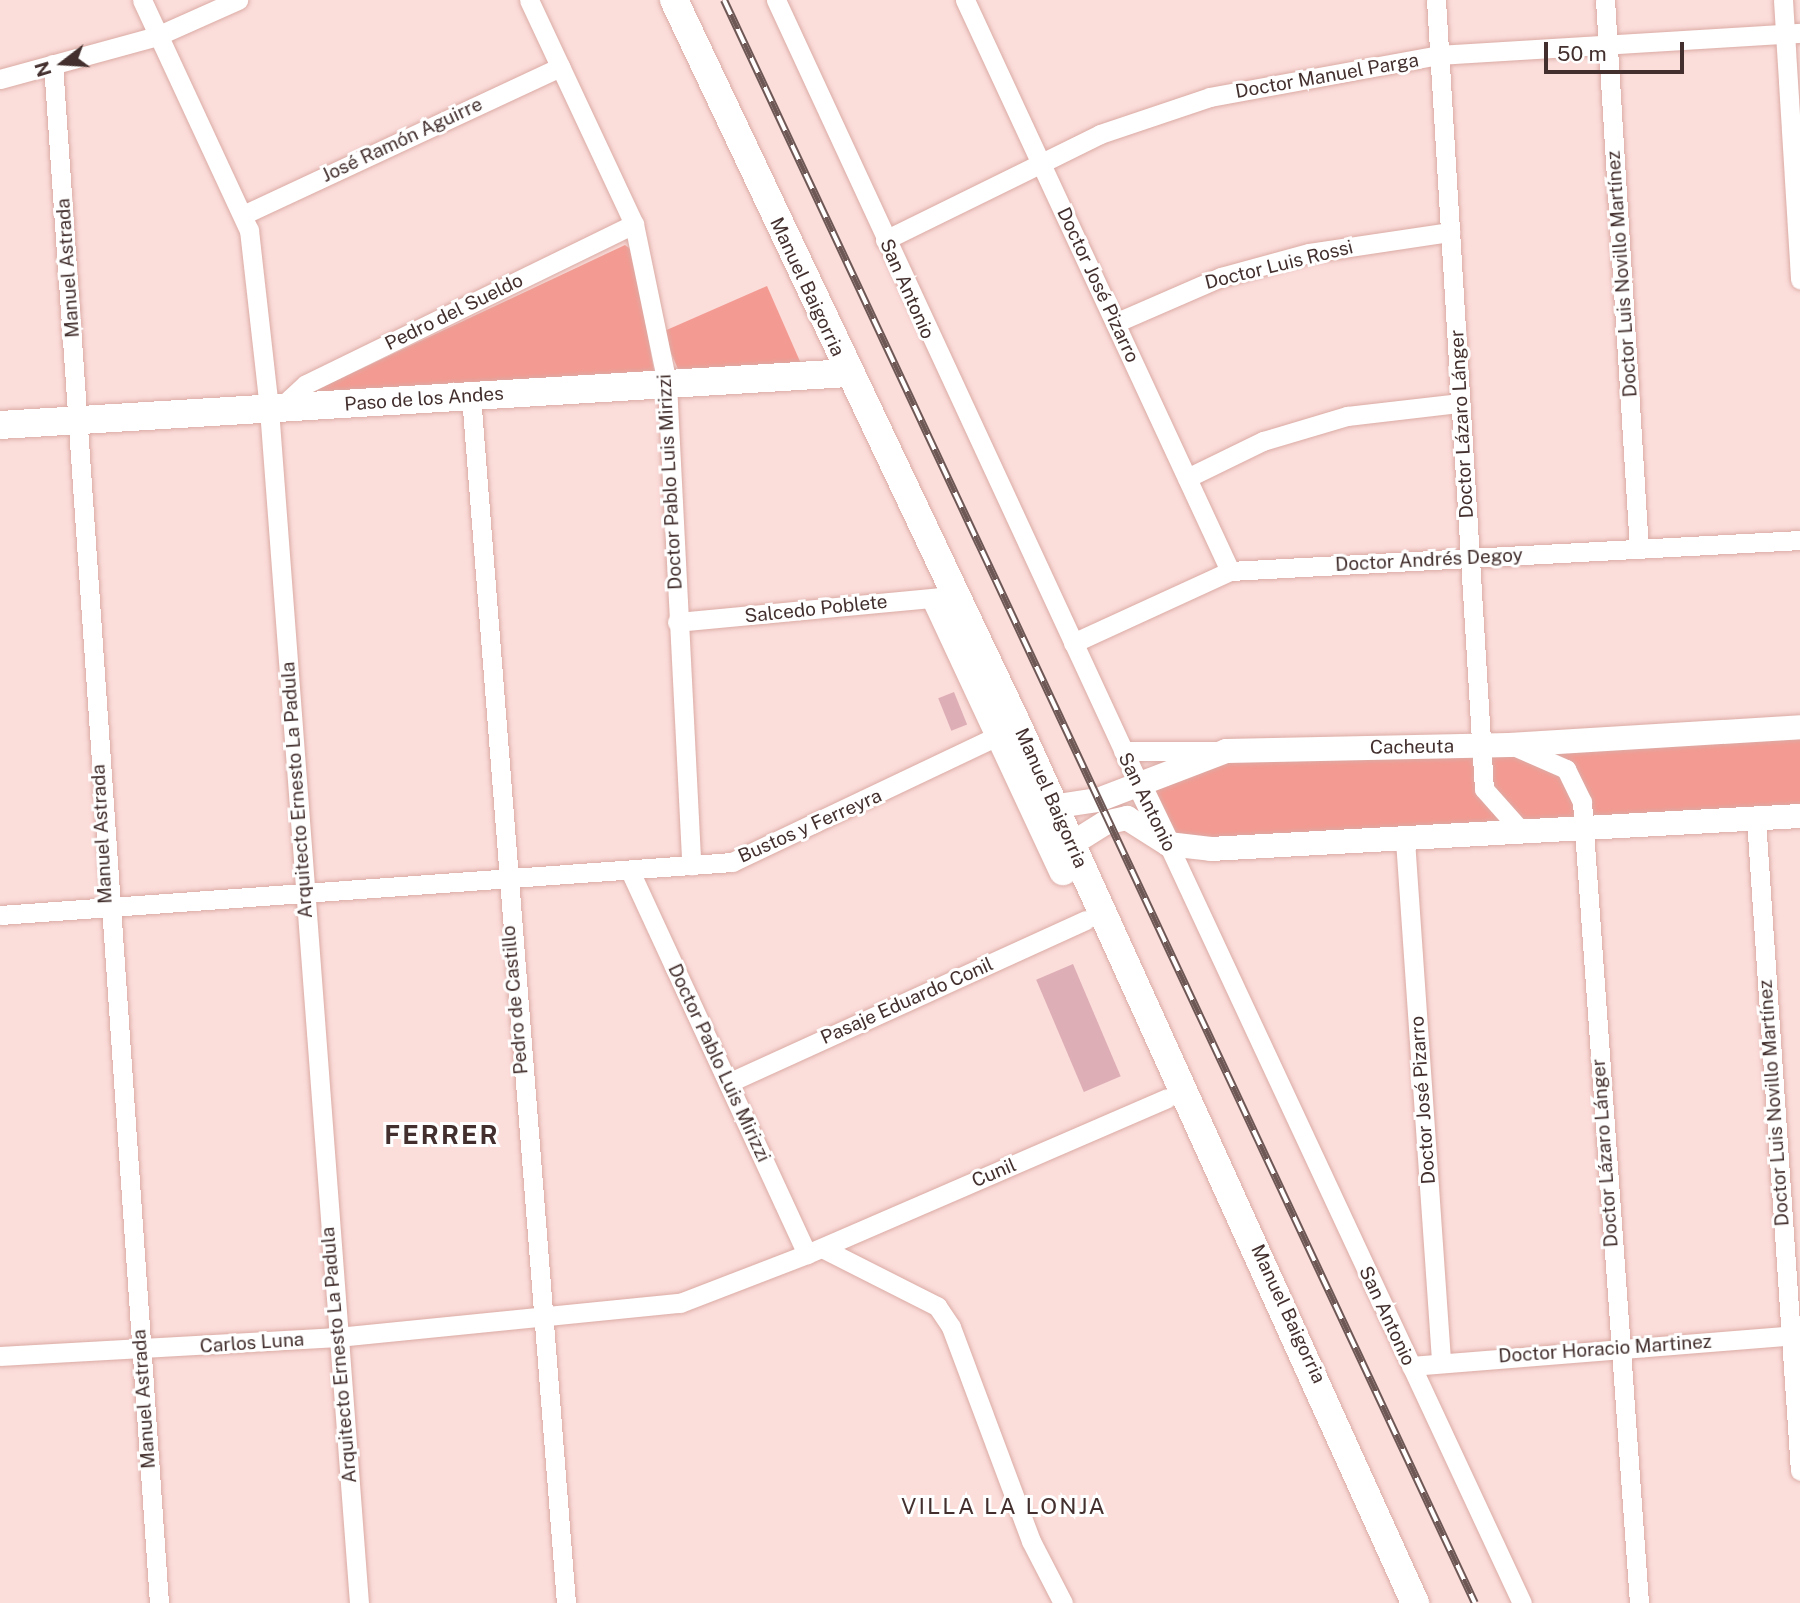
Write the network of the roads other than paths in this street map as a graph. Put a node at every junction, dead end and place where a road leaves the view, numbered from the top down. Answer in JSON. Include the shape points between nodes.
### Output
{"nodes":[{"id":1,"x":142,"y":0,"type":"edge"},
{"id":2,"x":238,"y":0,"type":"edge"},
{"id":3,"x":529,"y":0,"type":"edge"},
{"id":4,"x":656,"y":0,"type":"edge"},
{"id":5,"x":674,"y":0,"type":"edge"},
{"id":6,"x":776,"y":0,"type":"edge"},
{"id":7,"x":965,"y":0,"type":"edge"},
{"id":8,"x":1436,"y":0,"type":"edge"},
{"id":9,"x":1605,"y":0,"type":"edge"},
{"id":10,"x":1783,"y":0,"type":"edge"},
{"id":11,"x":1792,"y":33,"type":"edge"},
{"id":12,"x":157,"y":36,"type":"junction"},
{"id":13,"x":1608,"y":44,"type":"junction"},
{"id":14,"x":1439,"y":55,"type":"junction"},
{"id":15,"x":52,"y":64,"type":"junction"},
{"id":16,"x":560,"y":67,"type":"junction"},
{"id":17,"x":0,"y":79,"type":"edge"},
{"id":18,"x":1041,"y":163,"type":"junction"},
{"id":19,"x":245,"y":214,"type":"junction"},
{"id":20,"x":634,"y":224,"type":"junction"},
{"id":21,"x":1450,"y":232,"type":"junction"},
{"id":22,"x":885,"y":240,"type":"junction"},
{"id":23,"x":1800,"y":279,"type":"edge"},
{"id":24,"x":1115,"y":323,"type":"junction"},
{"id":25,"x":839,"y":374,"type":"junction"},
{"id":26,"x":667,"y":384,"type":"junction"},
{"id":27,"x":471,"y":396,"type":"junction"},
{"id":28,"x":1460,"y":403,"type":"junction"},
{"id":29,"x":275,"y":408,"type":"junction"},
{"id":30,"x":80,"y":421,"type":"junction"},
{"id":31,"x":0,"y":425,"type":"edge"},
{"id":32,"x":1187,"y":478,"type":"junction"},
{"id":33,"x":1800,"y":540,"type":"edge"},
{"id":34,"x":1640,"y":548,"type":"junction"},
{"id":35,"x":1470,"y":558,"type":"junction"},
{"id":36,"x":1230,"y":571,"type":"junction"},
{"id":37,"x":945,"y":596,"type":"junction"},
{"id":38,"x":677,"y":622,"type":"junction"},
{"id":39,"x":1073,"y":643,"type":"junction"},
{"id":40,"x":1800,"y":727,"type":"edge"},
{"id":41,"x":1009,"y":731,"type":"junction"},
{"id":42,"x":1481,"y":745,"type":"junction"},
{"id":43,"x":1509,"y":745,"type":"junction"},
{"id":44,"x":1123,"y":751,"type":"junction"},
{"id":45,"x":1226,"y":751,"type":"junction"},
{"id":46,"x":1139,"y":784,"type":"junction"},
{"id":47,"x":1044,"y":807,"type":"junction"},
{"id":48,"x":1800,"y":816,"type":"edge"},
{"id":49,"x":1756,"y":819,"type":"junction"},
{"id":50,"x":1584,"y":829,"type":"junction"},
{"id":51,"x":1522,"y":832,"type":"junction"},
{"id":52,"x":1405,"y":840,"type":"junction"},
{"id":53,"x":1168,"y":845,"type":"junction"},
{"id":54,"x":1064,"y":850,"type":"junction"},
{"id":55,"x":691,"y":865,"type":"junction"},
{"id":56,"x":630,"y":871,"type":"junction"},
{"id":57,"x":504,"y":880,"type":"junction"},
{"id":58,"x":305,"y":894,"type":"junction"},
{"id":59,"x":107,"y":908,"type":"junction"},
{"id":60,"x":0,"y":915,"type":"edge"},
{"id":61,"x":1086,"y":920,"type":"junction"},
{"id":62,"x":728,"y":1083,"type":"junction"},
{"id":63,"x":1167,"y":1098,"type":"junction"},
{"id":64,"x":815,"y":1251,"type":"junction"},
{"id":65,"x":545,"y":1320,"type":"junction"},
{"id":66,"x":1795,"y":1335,"type":"edge"},
{"id":67,"x":337,"y":1337,"type":"junction"},
{"id":68,"x":1617,"y":1348,"type":"junction"},
{"id":69,"x":140,"y":1350,"type":"junction"},
{"id":70,"x":0,"y":1356,"type":"edge"},
{"id":71,"x":1441,"y":1360,"type":"junction"},
{"id":72,"x":1411,"y":1366,"type":"junction"},
{"id":73,"x":1800,"y":1471,"type":"edge"},
{"id":74,"x":159,"y":1603,"type":"edge"},
{"id":75,"x":359,"y":1603,"type":"edge"},
{"id":76,"x":566,"y":1603,"type":"edge"},
{"id":77,"x":1063,"y":1603,"type":"edge"},
{"id":78,"x":1395,"y":1603,"type":"edge"},
{"id":79,"x":1415,"y":1603,"type":"edge"},
{"id":80,"x":1522,"y":1603,"type":"edge"},
{"id":81,"x":1639,"y":1603,"type":"edge"}],
"edges":[{"from":1,"to":12,"type":"street","name":"Arquitecto Ernesto La Padula"},
{"from":2,"to":12,"type":"street"},
{"from":3,"to":16,"type":"street","name":"Doctor Pablo Luis Mirizzi"},
{"from":4,"to":25,"type":"main road","name":"Manuel Baigorria"},
{"from":5,"to":25,"type":"main road","name":"Manuel Baigorria"},
{"from":6,"to":22,"type":"street","name":"San Antonio"},
{"from":7,"to":18,"type":"street","name":"Doctor José Pizarro"},
{"from":8,"to":14,"type":"street","name":"Doctor Lázaro Lánger"},
{"from":9,"to":13,"type":"street","name":"Doctor Luis Novillo Martínez"},
{"from":10,"to":11,"type":"street"},
{"from":11,"to":13,"type":"street","name":"Doctor Manuel Parga"},
{"from":11,"to":23,"type":"street"},
{"from":12,"to":15,"type":"street"},
{"from":12,"to":19,"type":"street","name":"Arquitecto Ernesto La Padula"},
{"from":13,"to":14,"type":"street","name":"Doctor Manuel Parga"},
{"from":13,"to":34,"type":"street","name":"Doctor Luis Novillo Martínez"},
{"from":14,"to":18,"type":"street","name":"Doctor Manuel Parga","via":[[1188,103]]},
{"from":14,"to":21,"type":"street","name":"Doctor Lázaro Lánger"},
{"from":15,"to":17,"type":"street"},
{"from":15,"to":30,"type":"street","name":"Manuel Astrada"},
{"from":16,"to":19,"type":"street","name":"José Ramón Aguirre"},
{"from":16,"to":20,"type":"street","name":"Doctor Pablo Luis Mirizzi"},
{"from":18,"to":22,"type":"street","name":"Doctor Manuel Parga"},
{"from":18,"to":24,"type":"street","name":"Doctor José Pizarro"},
{"from":19,"to":29,"type":"street","name":"Arquitecto Ernesto La Padula"},
{"from":20,"to":26,"type":"street","name":"Doctor Pablo Luis Mirizzi"},
{"from":20,"to":29,"type":"street","name":"Pedro del Sueldo","via":[[306,384]]},
{"from":21,"to":24,"type":"street","name":"Doctor Luis Rossi","via":[[1309,253],[1221,277]]},
{"from":21,"to":28,"type":"street","name":"Doctor Lázaro Lánger"},
{"from":22,"to":39,"type":"street","name":"San Antonio"},
{"from":24,"to":32,"type":"street","name":"Doctor José Pizarro"},
{"from":25,"to":26,"type":"main road","name":"Paso de los Andes"},
{"from":25,"to":37,"type":"main road","name":"Manuel Baigorria"},
{"from":26,"to":27,"type":"main road","name":"Paso de los Andes"},
{"from":26,"to":38,"type":"street","name":"Doctor Pablo Luis Mirizzi"},
{"from":27,"to":29,"type":"main road","name":"Paso de los Andes"},
{"from":27,"to":57,"type":"street","name":"Pedro de Castillo"},
{"from":28,"to":32,"type":"street","via":[[1347,416],[1263,441]]},
{"from":28,"to":35,"type":"street","name":"Doctor Lázaro Lánger"},
{"from":29,"to":30,"type":"main road","name":"Paso de los Andes"},
{"from":29,"to":58,"type":"street","name":"Arquitecto Ernesto La Padula"},
{"from":30,"to":31,"type":"main road","name":"Paso de los Andes"},
{"from":30,"to":59,"type":"street","name":"Manuel Astrada"},
{"from":32,"to":36,"type":"street","name":"Doctor José Pizarro"},
{"from":33,"to":34,"type":"street","name":"Doctor Andrés Degoy"},
{"from":34,"to":35,"type":"street","name":"Doctor Andrés Degoy"},
{"from":35,"to":36,"type":"street","name":"Doctor Andrés Degoy"},
{"from":35,"to":42,"type":"street","name":"Doctor Lázaro Lánger"},
{"from":36,"to":39,"type":"street","name":"Doctor Andrés Degoy"},
{"from":37,"to":38,"type":"street","name":"Salcedo Poblete"},
{"from":37,"to":41,"type":"main road","name":"Manuel Baigorria"},
{"from":38,"to":55,"type":"street","name":"Doctor Pablo Luis Mirizzi"},
{"from":39,"to":44,"type":"street","name":"San Antonio"},
{"from":40,"to":43,"type":"street","name":"Cacheuta"},
{"from":41,"to":47,"type":"main road","name":"Manuel Baigorria"},
{"from":41,"to":55,"type":"street","name":"Bustos y Ferreyra","via":[[761,852]]},
{"from":42,"to":43,"type":"street","name":"Cacheuta"},
{"from":42,"to":45,"type":"street","name":"Cacheuta"},
{"from":42,"to":51,"type":"street","name":"Doctor Lázaro Lánger","via":[[1487,797]]},
{"from":43,"to":50,"type":"street","name":"Doctor Lázaro Lánger","via":[[1566,769],[1582,802]]},
{"from":44,"to":45,"type":"street"},
{"from":44,"to":46,"type":"street","name":"San Antonio"},
{"from":45,"to":46,"type":"street","name":"Cacheuta"},
{"from":46,"to":47,"type":"street","name":"Cacheuta","via":[[1098,800]]},
{"from":46,"to":53,"type":"street","name":"San Antonio"},
{"from":47,"to":54,"type":"main road","name":"Manuel Baigorria"},
{"from":48,"to":49,"type":"street"},
{"from":49,"to":50,"type":"street"},
{"from":49,"to":66,"type":"street","name":"Doctor Luis Novillo Martínez"},
{"from":50,"to":51,"type":"street"},
{"from":50,"to":68,"type":"street","name":"Doctor Lázaro Lánger"},
{"from":51,"to":52,"type":"street"},
{"from":52,"to":53,"type":"street","via":[[1211,849]]},
{"from":52,"to":71,"type":"street","name":"Doctor José Pizarro"},
{"from":53,"to":54,"type":"street","via":[[1127,818],[1105,823]]},
{"from":53,"to":72,"type":"street","name":"San Antonio"},
{"from":54,"to":61,"type":"main road","name":"Manuel Baigorria"},
{"from":54,"to":79,"type":"main road","name":"Manuel Baigorria"},
{"from":55,"to":56,"type":"street","name":"Bustos y Ferreyra"},
{"from":56,"to":57,"type":"street","name":"Bustos y Ferreyra"},
{"from":56,"to":62,"type":"street","name":"Doctor Pablo Luis Mirizzi"},
{"from":57,"to":58,"type":"street","name":"Bustos y Ferreyra"},
{"from":57,"to":65,"type":"street","name":"Pedro de Castillo"},
{"from":58,"to":59,"type":"street","name":"Bustos y Ferreyra"},
{"from":58,"to":67,"type":"street","name":"Arquitecto Ernesto La Padula"},
{"from":59,"to":60,"type":"street","name":"Bustos y Ferreyra"},
{"from":59,"to":69,"type":"street","name":"Manuel Astrada"},
{"from":61,"to":62,"type":"street","name":"Pasaje Eduardo Conil"},
{"from":61,"to":63,"type":"main road","name":"Manuel Baigorria"},
{"from":62,"to":64,"type":"street","name":"Doctor Pablo Luis Mirizzi"},
{"from":63,"to":64,"type":"street","name":"Cunil"},
{"from":63,"to":78,"type":"main road","name":"Manuel Baigorria"},
{"from":64,"to":65,"type":"street","name":"Cunil","via":[[680,1303]]},
{"from":64,"to":77,"type":"street","via":[[937,1306],[951,1327],[1020,1515]]},
{"from":65,"to":67,"type":"street","name":"Carlos Luna"},
{"from":65,"to":76,"type":"street","name":"Pedro de Castillo"},
{"from":66,"to":68,"type":"street","name":"Doctor Horacio Martinez"},
{"from":66,"to":73,"type":"street","name":"Doctor Luis Novillo Martínez"},
{"from":67,"to":69,"type":"street","name":"Carlos Luna"},
{"from":67,"to":75,"type":"street","name":"Arquitecto Ernesto La Padula"},
{"from":68,"to":71,"type":"street","name":"Doctor Horacio Martinez"},
{"from":68,"to":81,"type":"street","name":"Doctor Lázaro Lánger"},
{"from":69,"to":70,"type":"street","name":"Carlos Luna"},
{"from":69,"to":74,"type":"street","name":"Manuel Astrada"},
{"from":71,"to":72,"type":"street","name":"Doctor Horacio Martinez"},
{"from":72,"to":80,"type":"street","name":"San Antonio"}]}
